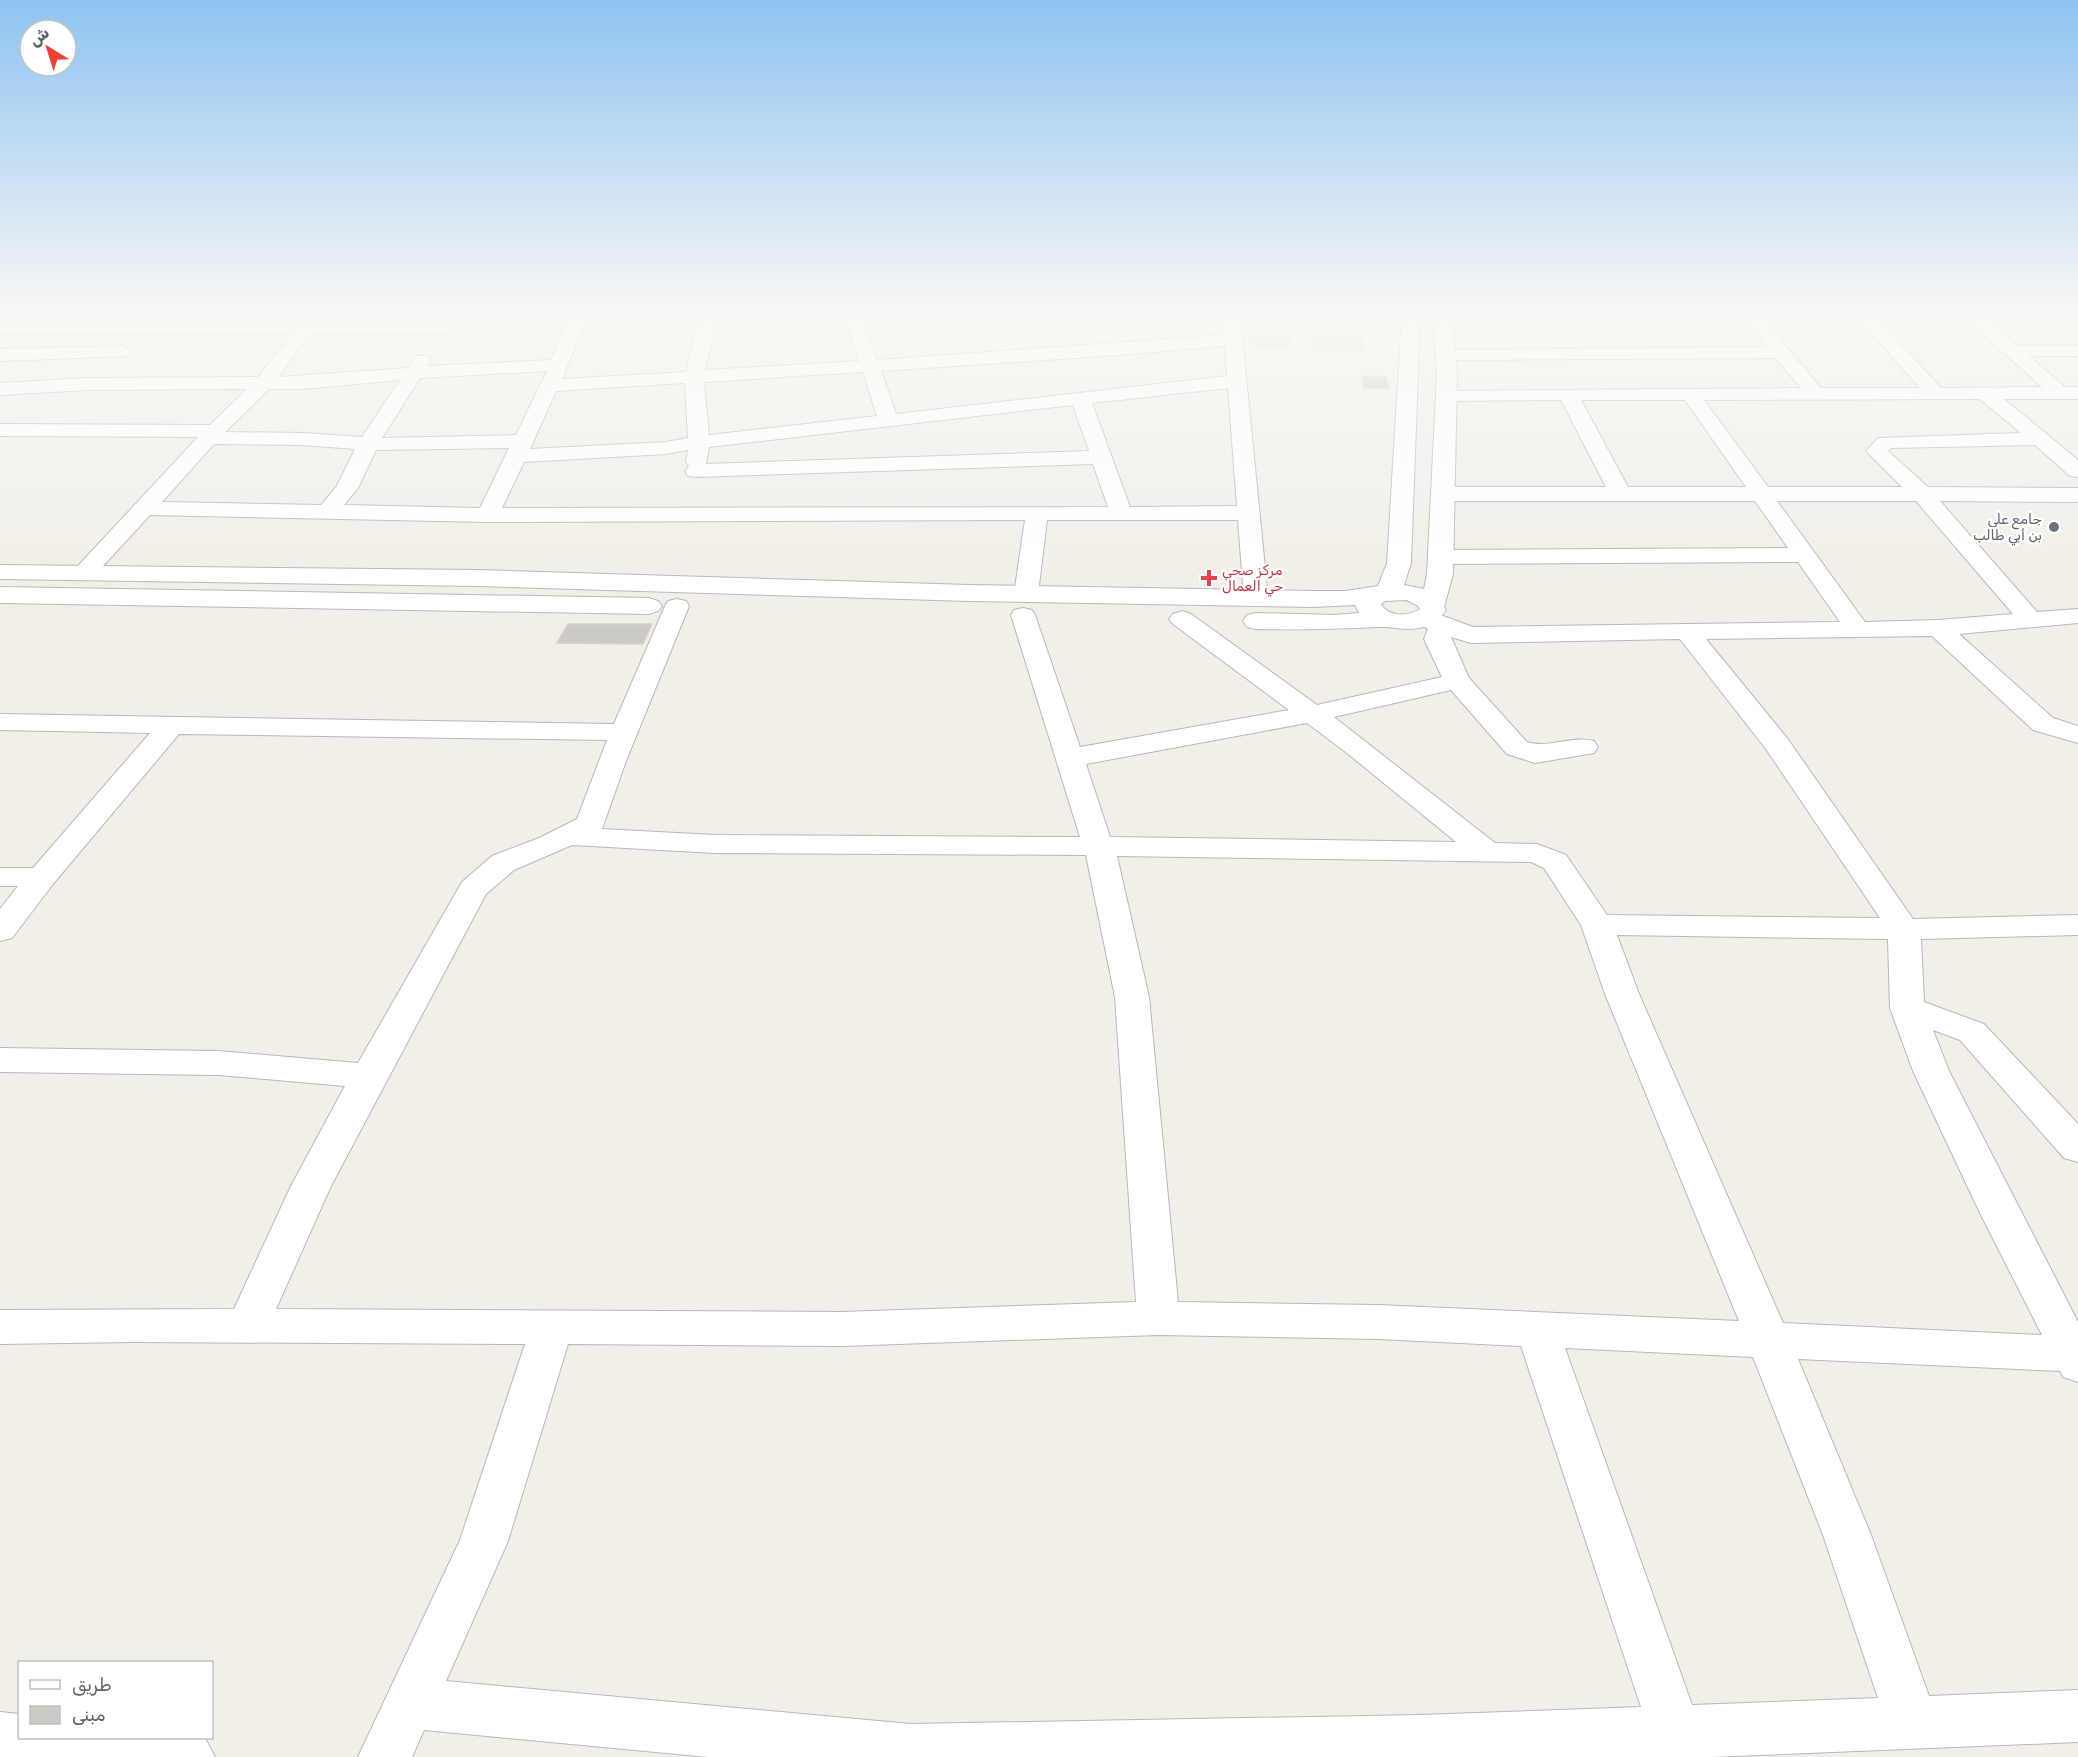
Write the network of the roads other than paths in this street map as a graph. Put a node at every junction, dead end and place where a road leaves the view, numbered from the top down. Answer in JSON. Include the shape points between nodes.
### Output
{"nodes":[{"id":1,"x":249,"y":398,"type":"edge"},
{"id":2,"x":397,"y":398,"type":"edge"},
{"id":3,"x":543,"y":398,"type":"edge"},
{"id":4,"x":696,"y":398,"type":"edge"},
{"id":5,"x":881,"y":398,"type":"edge"},
{"id":6,"x":1091,"y":398,"type":"edge"},
{"id":7,"x":1238,"y":398,"type":"edge"},
{"id":8,"x":1407,"y":398,"type":"edge"},
{"id":9,"x":1446,"y":398,"type":"edge"},
{"id":10,"x":1570,"y":398,"type":"edge"},
{"id":11,"x":1693,"y":398,"type":"edge"},
{"id":12,"x":1991,"y":398,"type":"edge"},
{"id":13,"x":1082,"y":399,"type":"junction"},
{"id":14,"x":889,"y":422,"type":"junction"},
{"id":15,"x":0,"y":430,"type":"edge"},
{"id":16,"x":212,"y":435,"type":"junction"},
{"id":17,"x":2039,"y":439,"type":"junction"},
{"id":18,"x":369,"y":442,"type":"junction"},
{"id":19,"x":699,"y":442,"type":"junction"},
{"id":20,"x":520,"y":449,"type":"junction"},
{"id":21,"x":1102,"y":458,"type":"junction"},
{"id":22,"x":696,"y":471,"type":"junction"},
{"id":23,"x":2078,"y":471,"type":"edge"},
{"id":24,"x":1620,"y":493,"type":"junction"},
{"id":25,"x":1761,"y":493,"type":"junction"},
{"id":26,"x":1443,"y":494,"type":"junction"},
{"id":27,"x":1922,"y":494,"type":"junction"},
{"id":28,"x":2078,"y":495,"type":"edge"},
{"id":29,"x":146,"y":508,"type":"junction"},
{"id":30,"x":327,"y":512,"type":"junction"},
{"id":31,"x":1037,"y":512,"type":"junction"},
{"id":32,"x":1121,"y":513,"type":"junction"},
{"id":33,"x":1248,"y":513,"type":"junction"},
{"id":34,"x":690,"y":514,"type":"junction"},
{"id":35,"x":489,"y":515,"type":"junction"},
{"id":36,"x":1805,"y":555,"type":"junction"},
{"id":37,"x":1440,"y":557,"type":"junction"},
{"id":38,"x":0,"y":572,"type":"edge"},
{"id":39,"x":84,"y":573,"type":"junction"},
{"id":40,"x":1382,"y":594,"type":"junction"},
{"id":41,"x":0,"y":595,"type":"edge"},
{"id":42,"x":1256,"y":598,"type":"junction"},
{"id":43,"x":1024,"y":604,"type":"junction"},
{"id":44,"x":677,"y":606,"type":"junction"},
{"id":45,"x":2078,"y":616,"type":"edge"},
{"id":46,"x":1433,"y":617,"type":"junction"},
{"id":47,"x":1182,"y":619,"type":"junction"},
{"id":48,"x":1384,"y":619,"type":"junction"},
{"id":49,"x":2031,"y":620,"type":"junction"},
{"id":50,"x":1938,"y":628,"type":"junction"},
{"id":51,"x":1858,"y":630,"type":"junction"},
{"id":52,"x":1687,"y":632,"type":"junction"},
{"id":53,"x":1457,"y":681,"type":"junction"},
{"id":54,"x":1312,"y":714,"type":"junction"},
{"id":55,"x":0,"y":722,"type":"edge"},
{"id":56,"x":171,"y":726,"type":"junction"},
{"id":57,"x":625,"y":732,"type":"junction"},
{"id":58,"x":2078,"y":735,"type":"edge"},
{"id":59,"x":1584,"y":747,"type":"dead end"},
{"id":60,"x":1069,"y":758,"type":"junction"},
{"id":61,"x":567,"y":836,"type":"junction"},
{"id":62,"x":1098,"y":846,"type":"junction"},
{"id":63,"x":1488,"y":853,"type":"junction"},
{"id":64,"x":0,"y":877,"type":"edge"},
{"id":65,"x":42,"y":877,"type":"junction"},
{"id":66,"x":2078,"y":925,"type":"edge"},
{"id":67,"x":1597,"y":926,"type":"junction"},
{"id":68,"x":1904,"y":929,"type":"junction"},
{"id":69,"x":0,"y":931,"type":"edge"},
{"id":70,"x":1907,"y":1008,"type":"junction"},
{"id":71,"x":0,"y":1060,"type":"edge"},
{"id":72,"x":369,"y":1076,"type":"junction"},
{"id":73,"x":2078,"y":1148,"type":"edge"},
{"id":74,"x":1158,"y":1318,"type":"junction"},
{"id":75,"x":247,"y":1326,"type":"junction"},
{"id":76,"x":0,"y":1327,"type":"edge"},
{"id":77,"x":552,"y":1327,"type":"junction"},
{"id":78,"x":1537,"y":1329,"type":"junction"},
{"id":79,"x":1768,"y":1339,"type":"junction"},
{"id":80,"x":2075,"y":1359,"type":"edge"},
{"id":81,"x":410,"y":1703,"type":"junction"},
{"id":82,"x":2078,"y":1716,"type":"edge"},
{"id":83,"x":1912,"y":1723,"type":"junction"},
{"id":84,"x":0,"y":1738,"type":"edge"},
{"id":85,"x":1681,"y":1744,"type":"edge"},
{"id":86,"x":188,"y":1757,"type":"edge"},
{"id":87,"x":384,"y":1757,"type":"edge"}],
"edges":[{"from":1,"to":16,"type":"street"},
{"from":2,"to":18,"type":"street"},
{"from":3,"to":20,"type":"street"},
{"from":4,"to":19,"type":"street"},
{"from":5,"to":14,"type":"street"},
{"from":6,"to":13,"type":"street"},
{"from":7,"to":33,"type":"street"},
{"from":8,"to":40,"type":"street","via":[[1399,563],[1395,579]]},
{"from":9,"to":26,"type":"street"},
{"from":10,"to":24,"type":"street"},
{"from":11,"to":25,"type":"street"},
{"from":12,"to":17,"type":"street"},
{"from":13,"to":14,"type":"street"},
{"from":13,"to":21,"type":"street"},
{"from":14,"to":19,"type":"street"},
{"from":15,"to":16,"type":"street"},
{"from":16,"to":18,"type":"street"},
{"from":16,"to":29,"type":"street"},
{"from":17,"to":23,"type":"street"},
{"from":17,"to":27,"type":"street","via":[[1885,442],[1876,451]]},
{"from":18,"to":20,"type":"street"},
{"from":18,"to":30,"type":"street","via":[[347,488]]},
{"from":19,"to":20,"type":"street","via":[[666,448]]},
{"from":19,"to":22,"type":"street"},
{"from":20,"to":35,"type":"street"},
{"from":21,"to":22,"type":"street"},
{"from":21,"to":32,"type":"street"},
{"from":22,"to":34,"type":"street"},
{"from":24,"to":25,"type":"street"},
{"from":24,"to":26,"type":"street"},
{"from":25,"to":27,"type":"street"},
{"from":25,"to":36,"type":"street"},
{"from":26,"to":37,"type":"street"},
{"from":27,"to":28,"type":"street"},
{"from":27,"to":49,"type":"street"},
{"from":29,"to":30,"type":"street"},
{"from":29,"to":39,"type":"street"},
{"from":30,"to":35,"type":"street"},
{"from":31,"to":32,"type":"street"},
{"from":31,"to":34,"type":"street"},
{"from":31,"to":43,"type":"street"},
{"from":32,"to":33,"type":"street"},
{"from":33,"to":42,"type":"street"},
{"from":34,"to":35,"type":"street"},
{"from":36,"to":37,"type":"street"},
{"from":36,"to":51,"type":"street"},
{"from":37,"to":46,"type":"street"},
{"from":38,"to":39,"type":"street"},
{"from":39,"to":43,"type":"street","via":[[479,578]]},
{"from":40,"to":42,"type":"street","via":[[1346,599]]},
{"from":40,"to":46,"type":"street","via":[[1419,597]]},
{"from":40,"to":48,"type":"street","via":[[1367,602],[1367,607]]},
{"from":41,"to":44,"type":"street"},
{"from":42,"to":43,"type":"street"},
{"from":43,"to":44,"type":"street"},
{"from":43,"to":47,"type":"street"},
{"from":43,"to":60,"type":"street"},
{"from":44,"to":57,"type":"street"},
{"from":45,"to":49,"type":"street"},
{"from":46,"to":48,"type":"street","via":[[1407,622]]},
{"from":46,"to":52,"type":"street","via":[[1471,635]]},
{"from":46,"to":53,"type":"street","via":[[1437,639]]},
{"from":47,"to":48,"type":"street","via":[[1334,623]]},
{"from":47,"to":54,"type":"street"},
{"from":49,"to":50,"type":"street"},
{"from":50,"to":51,"type":"street"},
{"from":50,"to":58,"type":"street","via":[[2043,724]]},
{"from":51,"to":52,"type":"street"},
{"from":52,"to":68,"type":"street","via":[[1777,744]]},
{"from":53,"to":54,"type":"street"},
{"from":53,"to":59,"type":"street","via":[[1516,748],[1534,754]]},
{"from":54,"to":60,"type":"street"},
{"from":54,"to":63,"type":"street"},
{"from":55,"to":56,"type":"street"},
{"from":56,"to":57,"type":"street"},
{"from":56,"to":65,"type":"street"},
{"from":57,"to":61,"type":"street","via":[[590,824]]},
{"from":60,"to":62,"type":"street"},
{"from":61,"to":62,"type":"street","via":[[715,844]]},
{"from":61,"to":72,"type":"street","via":[[503,863],[473,890]]},
{"from":62,"to":63,"type":"street"},
{"from":62,"to":74,"type":"street","via":[[1132,997]]},
{"from":63,"to":67,"type":"street","via":[[1537,853],[1555,862]]},
{"from":64,"to":65,"type":"street"},
{"from":65,"to":69,"type":"street"},
{"from":66,"to":68,"type":"street"},
{"from":67,"to":68,"type":"street"},
{"from":67,"to":79,"type":"street"},
{"from":68,"to":70,"type":"street"},
{"from":70,"to":73,"type":"street","via":[[1972,1032]]},
{"from":70,"to":80,"type":"street","via":[[1931,1071]]},
{"from":71,"to":72,"type":"street","via":[[218,1063]]},
{"from":72,"to":75,"type":"street","via":[[311,1186]]},
{"from":74,"to":77,"type":"street","via":[[842,1329]]},
{"from":74,"to":78,"type":"street"},
{"from":75,"to":76,"type":"street"},
{"from":75,"to":77,"type":"street"},
{"from":77,"to":81,"type":"street","via":[[484,1541]]},
{"from":78,"to":79,"type":"street"},
{"from":78,"to":85,"type":"street"},
{"from":79,"to":80,"type":"street"},
{"from":79,"to":83,"type":"street","via":[[1847,1535]]},
{"from":81,"to":85,"type":"street","via":[[911,1750],[1419,1742]]},
{"from":81,"to":87,"type":"street"},
{"from":82,"to":83,"type":"street"},
{"from":83,"to":85,"type":"street"},
{"from":84,"to":86,"type":"street"}]}
